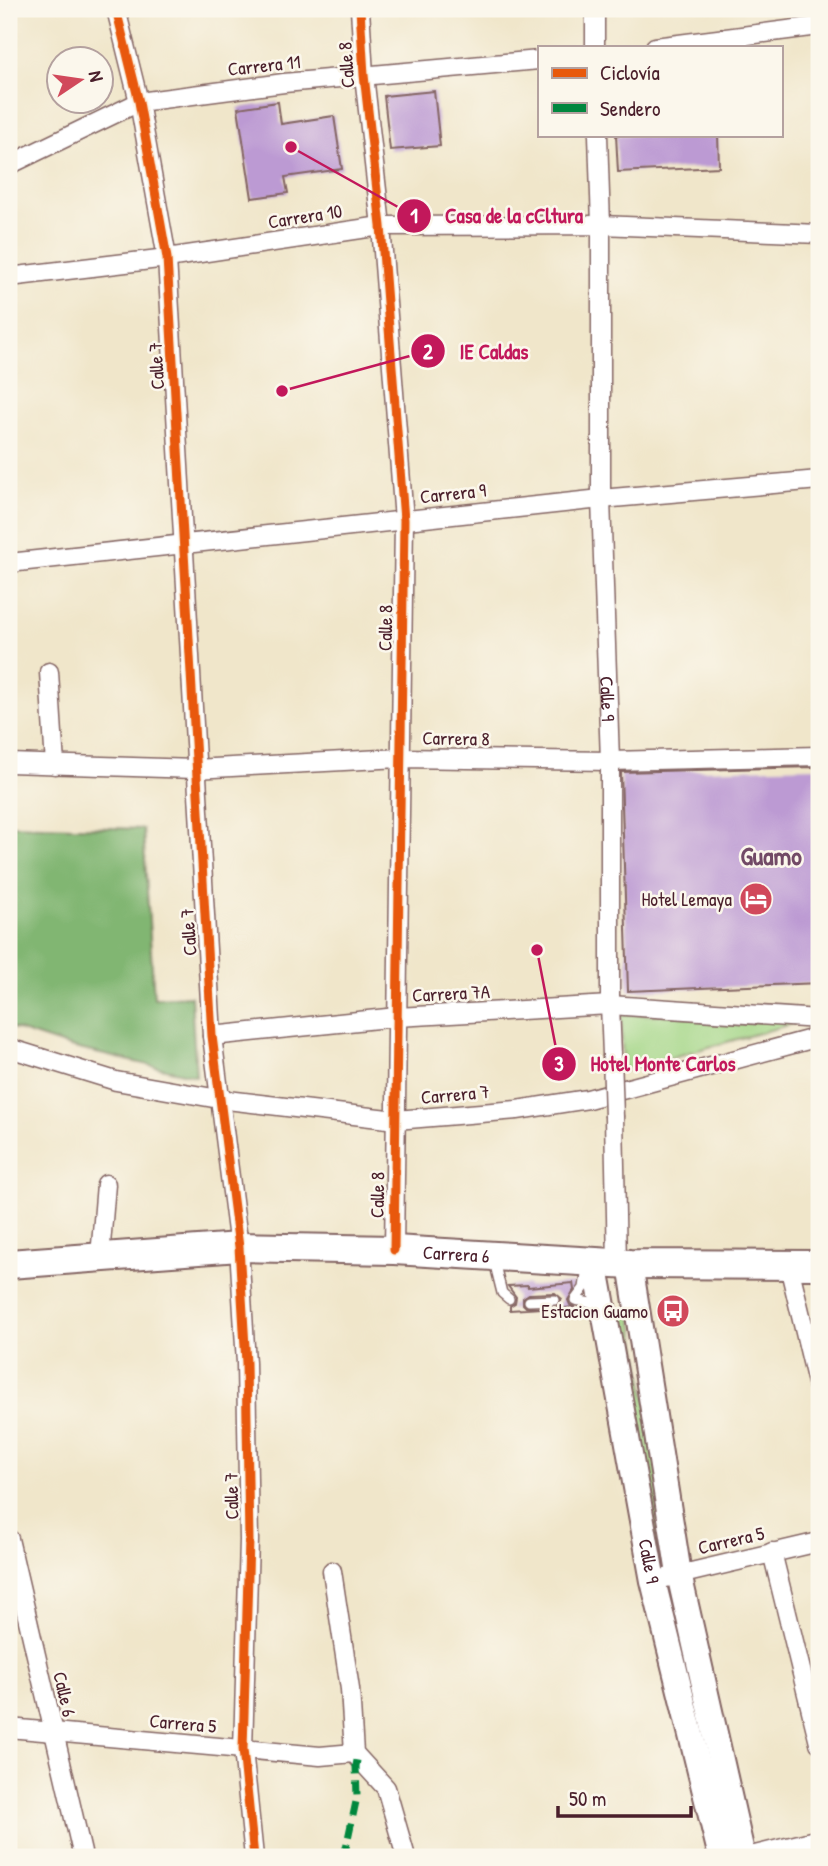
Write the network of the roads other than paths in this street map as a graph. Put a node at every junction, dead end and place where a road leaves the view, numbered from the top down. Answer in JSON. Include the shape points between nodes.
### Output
{"nodes":[{"id":1,"x":116,"y":9,"type":"edge"},
{"id":2,"x":360,"y":9,"type":"edge"},
{"id":3,"x":595,"y":9,"type":"edge"},
{"id":4,"x":819,"y":26,"type":"edge"},
{"id":5,"x":595,"y":46,"type":"edge"},
{"id":6,"x":663,"y":46,"type":"edge"},
{"id":7,"x":538,"y":60,"type":"edge"},
{"id":8,"x":364,"y":75,"type":"junction"},
{"id":9,"x":139,"y":102,"type":"junction"},
{"id":10,"x":598,"y":136,"type":"edge"},
{"id":11,"x":9,"y":165,"type":"edge"},
{"id":12,"x":601,"y":225,"type":"junction"},
{"id":13,"x":381,"y":226,"type":"junction"},
{"id":14,"x":819,"y":234,"type":"edge"},
{"id":15,"x":167,"y":258,"type":"junction"},
{"id":16,"x":9,"y":277,"type":"edge"},
{"id":17,"x":819,"y":480,"type":"edge"},
{"id":18,"x":601,"y":499,"type":"junction"},
{"id":19,"x":404,"y":520,"type":"junction"},
{"id":20,"x":183,"y":545,"type":"junction"},
{"id":21,"x":9,"y":563,"type":"edge"},
{"id":22,"x":49,"y":672,"type":"dead end"},
{"id":23,"x":819,"y":756,"type":"edge"},
{"id":24,"x":400,"y":758,"type":"junction"},
{"id":25,"x":610,"y":761,"type":"junction"},
{"id":26,"x":9,"y":763,"type":"edge"},
{"id":27,"x":55,"y":765,"type":"junction"},
{"id":28,"x":195,"y":769,"type":"junction"},
{"id":29,"x":610,"y":1005,"type":"junction"},
{"id":30,"x":397,"y":1017,"type":"junction"},
{"id":31,"x":819,"y":1019,"type":"edge"},
{"id":32,"x":212,"y":1036,"type":"junction"},
{"id":33,"x":819,"y":1037,"type":"edge"},
{"id":34,"x":9,"y":1048,"type":"edge"},
{"id":35,"x":219,"y":1099,"type":"junction"},
{"id":36,"x":396,"y":1120,"type":"junction"},
{"id":37,"x":106,"y":1184,"type":"dead end"},
{"id":38,"x":239,"y":1247,"type":"junction"},
{"id":39,"x":394,"y":1250,"type":"junction"},
{"id":40,"x":493,"y":1256,"type":"junction"},
{"id":41,"x":100,"y":1257,"type":"junction"},
{"id":42,"x":607,"y":1263,"type":"junction"},
{"id":43,"x":9,"y":1264,"type":"edge"},
{"id":44,"x":819,"y":1265,"type":"edge"},
{"id":45,"x":789,"y":1266,"type":"junction"},
{"id":46,"x":509,"y":1299,"type":"dead end"},
{"id":47,"x":555,"y":1300,"type":"dead end"},
{"id":48,"x":529,"y":1301,"type":"dead end"},
{"id":49,"x":819,"y":1391,"type":"edge"},
{"id":50,"x":9,"y":1539,"type":"edge"},
{"id":51,"x":819,"y":1542,"type":"edge"},
{"id":52,"x":772,"y":1552,"type":"junction"},
{"id":53,"x":332,"y":1571,"type":"dead end"},
{"id":54,"x":679,"y":1574,"type":"junction"},
{"id":55,"x":653,"y":1581,"type":"junction"},
{"id":56,"x":9,"y":1728,"type":"edge"},
{"id":57,"x":52,"y":1732,"type":"junction"},
{"id":58,"x":819,"y":1742,"type":"edge"},
{"id":59,"x":243,"y":1749,"type":"junction"},
{"id":60,"x":354,"y":1753,"type":"junction"},
{"id":61,"x":819,"y":1839,"type":"edge"},
{"id":62,"x":83,"y":1857,"type":"edge"},
{"id":63,"x":254,"y":1857,"type":"edge"},
{"id":64,"x":406,"y":1857,"type":"edge"},
{"id":65,"x":721,"y":1857,"type":"edge"},
{"id":66,"x":745,"y":1857,"type":"edge"}],
"edges":[{"from":1,"to":9,"type":"street","name":"Calle 7"},
{"from":2,"to":8,"type":"street","name":"Calle 8"},
{"from":3,"to":5,"type":"street"},
{"from":4,"to":6,"type":"street"},
{"from":7,"to":8,"type":"street","name":"Carrera 11"},
{"from":8,"to":9,"type":"street","name":"Carrera 11"},
{"from":8,"to":13,"type":"street","name":"Calle 8"},
{"from":9,"to":11,"type":"street","name":"Carrera 11"},
{"from":9,"to":15,"type":"street","name":"Calle 7"},
{"from":10,"to":12,"type":"street","name":"Calle 9"},
{"from":12,"to":13,"type":"street","name":"Carrera 10"},
{"from":12,"to":14,"type":"street","name":"Carrera 10"},
{"from":12,"to":18,"type":"street","name":"Calle 9"},
{"from":13,"to":15,"type":"street","name":"Carrera 10"},
{"from":13,"to":19,"type":"street","name":"Calle 8"},
{"from":15,"to":16,"type":"street","name":"Carrera 10"},
{"from":15,"to":20,"type":"street","name":"Calle 7"},
{"from":17,"to":18,"type":"street","name":"Carrera 9"},
{"from":18,"to":19,"type":"street","name":"Carrera 9"},
{"from":18,"to":25,"type":"street","name":"Calle 9"},
{"from":19,"to":20,"type":"street","name":"Carrera 9"},
{"from":19,"to":24,"type":"street","name":"Calle 8"},
{"from":20,"to":21,"type":"street","name":"Carrera 9"},
{"from":20,"to":28,"type":"street","name":"Calle 7"},
{"from":22,"to":27,"type":"street"},
{"from":23,"to":25,"type":"street","name":"Carrera 8"},
{"from":24,"to":25,"type":"street","name":"Carrera 8"},
{"from":24,"to":28,"type":"street","name":"Carrera 8"},
{"from":24,"to":30,"type":"street","name":"Calle 8"},
{"from":25,"to":29,"type":"street","name":"Calle 9"},
{"from":26,"to":27,"type":"street","name":"Carrera 8"},
{"from":27,"to":28,"type":"street","name":"Carrera 8"},
{"from":28,"to":32,"type":"street","name":"Calle 7"},
{"from":29,"to":30,"type":"street","name":"Carrera 7A"},
{"from":29,"to":31,"type":"street","name":"Carrera 7A"},
{"from":29,"to":42,"type":"street","name":"Calle 9","bridge":true,"via":[[614,1116]]},
{"from":30,"to":32,"type":"street","name":"Carrera 7A"},
{"from":30,"to":36,"type":"street","name":"Calle 8"},
{"from":32,"to":35,"type":"street","name":"Calle 7"},
{"from":33,"to":36,"type":"street","name":"Carrera 7","via":[[589,1099]]},
{"from":34,"to":35,"type":"street","name":"Carrera 7","via":[[116,1081]]},
{"from":35,"to":36,"type":"street","name":"Carrera 7"},
{"from":35,"to":38,"type":"street","name":"Calle 7"},
{"from":36,"to":39,"type":"street","name":"Calle 8"},
{"from":37,"to":41,"type":"street"},
{"from":38,"to":39,"type":"main road","name":"Carrera 6"},
{"from":38,"to":41,"type":"main road","name":"Carrera 6"},
{"from":38,"to":59,"type":"street","name":"Calle 7","via":[[249,1540]]},
{"from":39,"to":40,"type":"main road","name":"Carrera 6"},
{"from":40,"to":42,"type":"main road","name":"Carrera 6"},
{"from":40,"to":46,"type":"lane","via":[[502,1293]]},
{"from":41,"to":43,"type":"main road","name":"Carrera 6"},
{"from":42,"to":45,"type":"main road","name":"Carrera 6"},
{"from":42,"to":54,"type":"street","name":"Calle 9"},
{"from":42,"to":55,"type":"street","name":"Calle 9","via":[[603,1305]]},
{"from":44,"to":45,"type":"main road","name":"Carrera 6"},
{"from":45,"to":49,"type":"street"},
{"from":47,"to":48,"type":"lane"},
{"from":50,"to":57,"type":"street","name":"Calle 6"},
{"from":51,"to":52,"type":"street","name":"Carrera 5"},
{"from":52,"to":54,"type":"street","name":"Carrera 5"},
{"from":52,"to":58,"type":"street"},
{"from":53,"to":60,"type":"street","via":[[350,1689]]},
{"from":54,"to":55,"type":"street","name":"Carrera 5"},
{"from":54,"to":66,"type":"street","name":"Calle 9"},
{"from":55,"to":65,"type":"street","name":"Calle 9"},
{"from":56,"to":57,"type":"street","name":"Carrera 5"},
{"from":57,"to":59,"type":"street","name":"Carrera 5"},
{"from":57,"to":62,"type":"street","name":"Calle 6"},
{"from":59,"to":60,"type":"street","name":"Carrera 5","via":[[320,1756]]},
{"from":59,"to":63,"type":"street","name":"Calle 7"},
{"from":60,"to":64,"type":"street","via":[[386,1788]]},
{"from":61,"to":66,"type":"street"}]}
